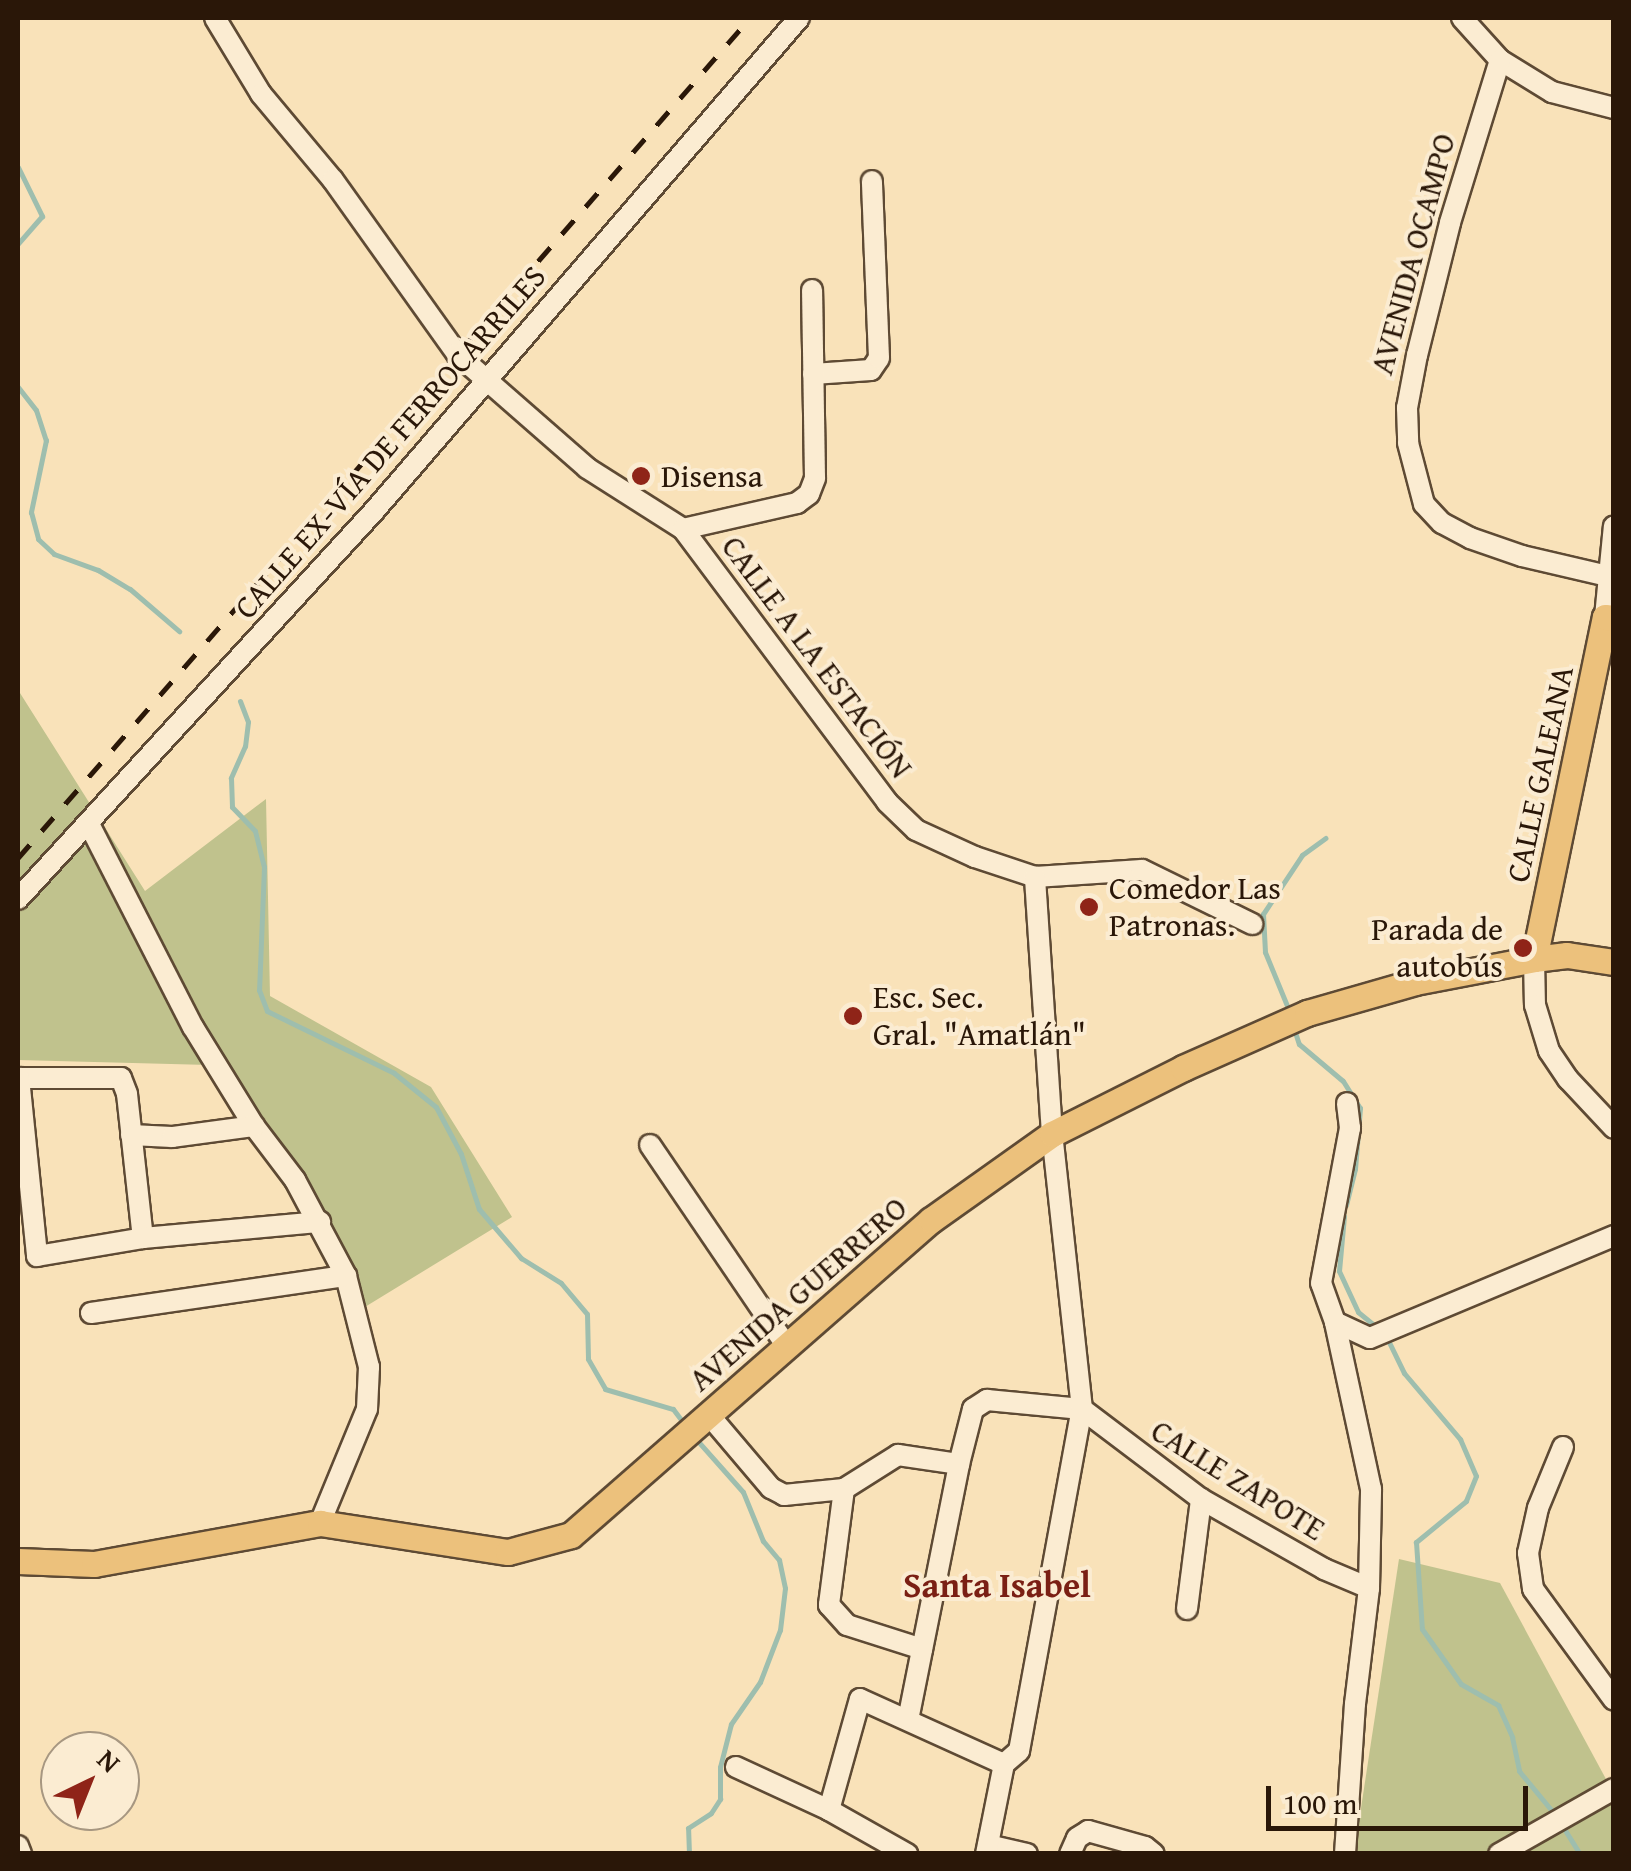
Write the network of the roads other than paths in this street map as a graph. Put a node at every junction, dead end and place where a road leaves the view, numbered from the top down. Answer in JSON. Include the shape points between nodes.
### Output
{"nodes":[{"id":1,"x":215,"y":18,"type":"edge"},
{"id":2,"x":800,"y":18,"type":"edge"},
{"id":3,"x":1462,"y":18,"type":"edge"},
{"id":4,"x":1500,"y":60,"type":"junction"},
{"id":5,"x":1614,"y":108,"type":"edge"},
{"id":6,"x":872,"y":181,"type":"dead end"},
{"id":7,"x":812,"y":290,"type":"dead end"},
{"id":8,"x":814,"y":374,"type":"junction"},
{"id":9,"x":484,"y":380,"type":"junction"},
{"id":10,"x":1614,"y":526,"type":"edge"},
{"id":11,"x":683,"y":529,"type":"junction"},
{"id":12,"x":1608,"y":576,"type":"junction"},
{"id":13,"x":1609,"y":618,"type":"edge"},
{"id":14,"x":90,"y":826,"type":"junction"},
{"id":15,"x":1036,"y":876,"type":"junction"},
{"id":16,"x":18,"y":899,"type":"edge"},
{"id":17,"x":1252,"y":924,"type":"dead end"},
{"id":18,"x":1534,"y":960,"type":"junction"},
{"id":19,"x":1614,"y":962,"type":"edge"},
{"id":20,"x":18,"y":1078,"type":"edge"},
{"id":21,"x":1347,"y":1103,"type":"dead end"},
{"id":22,"x":254,"y":1126,"type":"junction"},
{"id":23,"x":1614,"y":1128,"type":"edge"},
{"id":24,"x":1052,"y":1134,"type":"junction"},
{"id":25,"x":131,"y":1135,"type":"junction"},
{"id":26,"x":650,"y":1146,"type":"dead end"},
{"id":27,"x":320,"y":1222,"type":"junction"},
{"id":28,"x":1614,"y":1236,"type":"edge"},
{"id":29,"x":143,"y":1238,"type":"junction"},
{"id":30,"x":346,"y":1276,"type":"junction"},
{"id":31,"x":91,"y":1313,"type":"dead end"},
{"id":32,"x":1336,"y":1322,"type":"junction"},
{"id":33,"x":786,"y":1346,"type":"junction"},
{"id":34,"x":1082,"y":1410,"type":"junction"},
{"id":35,"x":704,"y":1420,"type":"junction"},
{"id":36,"x":1564,"y":1447,"type":"dead end"},
{"id":37,"x":959,"y":1464,"type":"junction"},
{"id":38,"x":844,"y":1489,"type":"junction"},
{"id":39,"x":1201,"y":1499,"type":"junction"},
{"id":40,"x":320,"y":1522,"type":"junction"},
{"id":41,"x":18,"y":1561,"type":"edge"},
{"id":42,"x":1369,"y":1588,"type":"junction"},
{"id":43,"x":1187,"y":1610,"type":"dead end"},
{"id":44,"x":922,"y":1648,"type":"junction"},
{"id":45,"x":1614,"y":1700,"type":"edge"},
{"id":46,"x":908,"y":1720,"type":"junction"},
{"id":47,"x":1004,"y":1764,"type":"junction"},
{"id":48,"x":736,"y":1767,"type":"dead end"},
{"id":49,"x":1614,"y":1789,"type":"edge"},
{"id":50,"x":829,"y":1810,"type":"junction"},
{"id":51,"x":872,"y":1844,"type":"edge"},
{"id":52,"x":18,"y":1846,"type":"edge"},
{"id":53,"x":987,"y":1849,"type":"edge"},
{"id":54,"x":20,"y":1854,"type":"edge"},
{"id":55,"x":908,"y":1854,"type":"edge"},
{"id":56,"x":1027,"y":1854,"type":"edge"},
{"id":57,"x":1070,"y":1854,"type":"edge"},
{"id":58,"x":1154,"y":1854,"type":"edge"},
{"id":59,"x":1345,"y":1854,"type":"edge"},
{"id":60,"x":1499,"y":1854,"type":"edge"}],
"edges":[{"from":1,"to":9,"type":"street","name":"CALLE A LA ESTACIÓN","via":[[261,94],[334,180],[457,354]]},
{"from":2,"to":9,"type":"street","name":"CALLE EX-VÍA DE FERROCARRILES"},
{"from":3,"to":4,"type":"street"},
{"from":4,"to":5,"type":"street","via":[[1552,92]]},
{"from":4,"to":12,"type":"street","name":"AVENIDA OCAMPO","via":[[1417,355],[1408,443],[1424,504],[1442,523],[1505,550]]},
{"from":6,"to":8,"type":"street","via":[[879,358],[872,370]]},
{"from":7,"to":8,"type":"street"},
{"from":8,"to":11,"type":"street","via":[[809,494],[798,503]]},
{"from":9,"to":11,"type":"street","name":"CALLE A LA ESTACIÓN","via":[[587,468]]},
{"from":9,"to":14,"type":"street","name":"CALLE EX-VÍA DE FERROCARRILES"},
{"from":10,"to":12,"type":"street","name":"CALLE GALEANA"},
{"from":11,"to":15,"type":"street","name":"CALLE A LA ESTACIÓN","via":[[887,802],[916,830]]},
{"from":12,"to":13,"type":"street","name":"CALLE GALEANA"},
{"from":13,"to":18,"type":"main road","name":"CALLE GALEANA"},
{"from":14,"to":16,"type":"street","name":"CALLE EX-VÍA DE FERROCARRILES"},
{"from":14,"to":22,"type":"street","via":[[193,1027]]},
{"from":15,"to":17,"type":"street","via":[[1142,870]]},
{"from":15,"to":24,"type":"street"},
{"from":18,"to":19,"type":"main road","name":"AVENIDA GUERRERO","via":[[1568,955]]},
{"from":18,"to":23,"type":"street","name":"CALLE GALEANA","via":[[1535,1006],[1549,1050]]},
{"from":18,"to":24,"type":"main road","name":"AVENIDA GUERRERO","via":[[1416,982],[1308,1013]]},
{"from":20,"to":25,"type":"street","via":[[121,1078]]},
{"from":20,"to":29,"type":"street","via":[[37,1256]]},
{"from":21,"to":32,"type":"street","via":[[1350,1128],[1320,1283]]},
{"from":22,"to":25,"type":"street"},
{"from":22,"to":27,"type":"street"},
{"from":24,"to":33,"type":"main road","name":"AVENIDA GUERRERO","via":[[931,1220]]},
{"from":24,"to":34,"type":"street"},
{"from":25,"to":29,"type":"street"},
{"from":26,"to":33,"type":"street"},
{"from":27,"to":29,"type":"street"},
{"from":27,"to":30,"type":"street"},
{"from":28,"to":32,"type":"street","via":[[1370,1338]]},
{"from":30,"to":31,"type":"street"},
{"from":30,"to":40,"type":"street","via":[[369,1368],[368,1409]]},
{"from":32,"to":42,"type":"street","via":[[1371,1489]]},
{"from":33,"to":35,"type":"main road","name":"AVENIDA GUERRERO"},
{"from":34,"to":37,"type":"street","via":[[986,1400],[973,1408]]},
{"from":34,"to":39,"type":"street","name":"CALLE ZAPOTE"},
{"from":34,"to":47,"type":"street","via":[[1019,1751]]},
{"from":35,"to":38,"type":"street","via":[[784,1495]]},
{"from":35,"to":40,"type":"main road","name":"AVENIDA GUERRERO","via":[[571,1535],[508,1552]]},
{"from":36,"to":45,"type":"street","via":[[1528,1552],[1533,1589]]},
{"from":37,"to":38,"type":"street","via":[[898,1455]]},
{"from":37,"to":44,"type":"street"},
{"from":38,"to":44,"type":"street","via":[[829,1605],[847,1625]]},
{"from":39,"to":42,"type":"street","name":"CALLE ZAPOTE"},
{"from":39,"to":43,"type":"street"},
{"from":40,"to":41,"type":"main road","name":"AVENIDA GUERRERO","via":[[94,1564]]},
{"from":42,"to":59,"type":"street"},
{"from":44,"to":46,"type":"street"},
{"from":46,"to":47,"type":"street"},
{"from":46,"to":50,"type":"street","via":[[860,1699]]},
{"from":47,"to":53,"type":"street"},
{"from":48,"to":50,"type":"street"},
{"from":49,"to":60,"type":"street"},
{"from":50,"to":51,"type":"street"},
{"from":51,"to":55,"type":"street"},
{"from":52,"to":54,"type":"street"},
{"from":53,"to":56,"type":"street"},
{"from":57,"to":58,"type":"street","via":[[1076,1838],[1088,1831]]}]}
